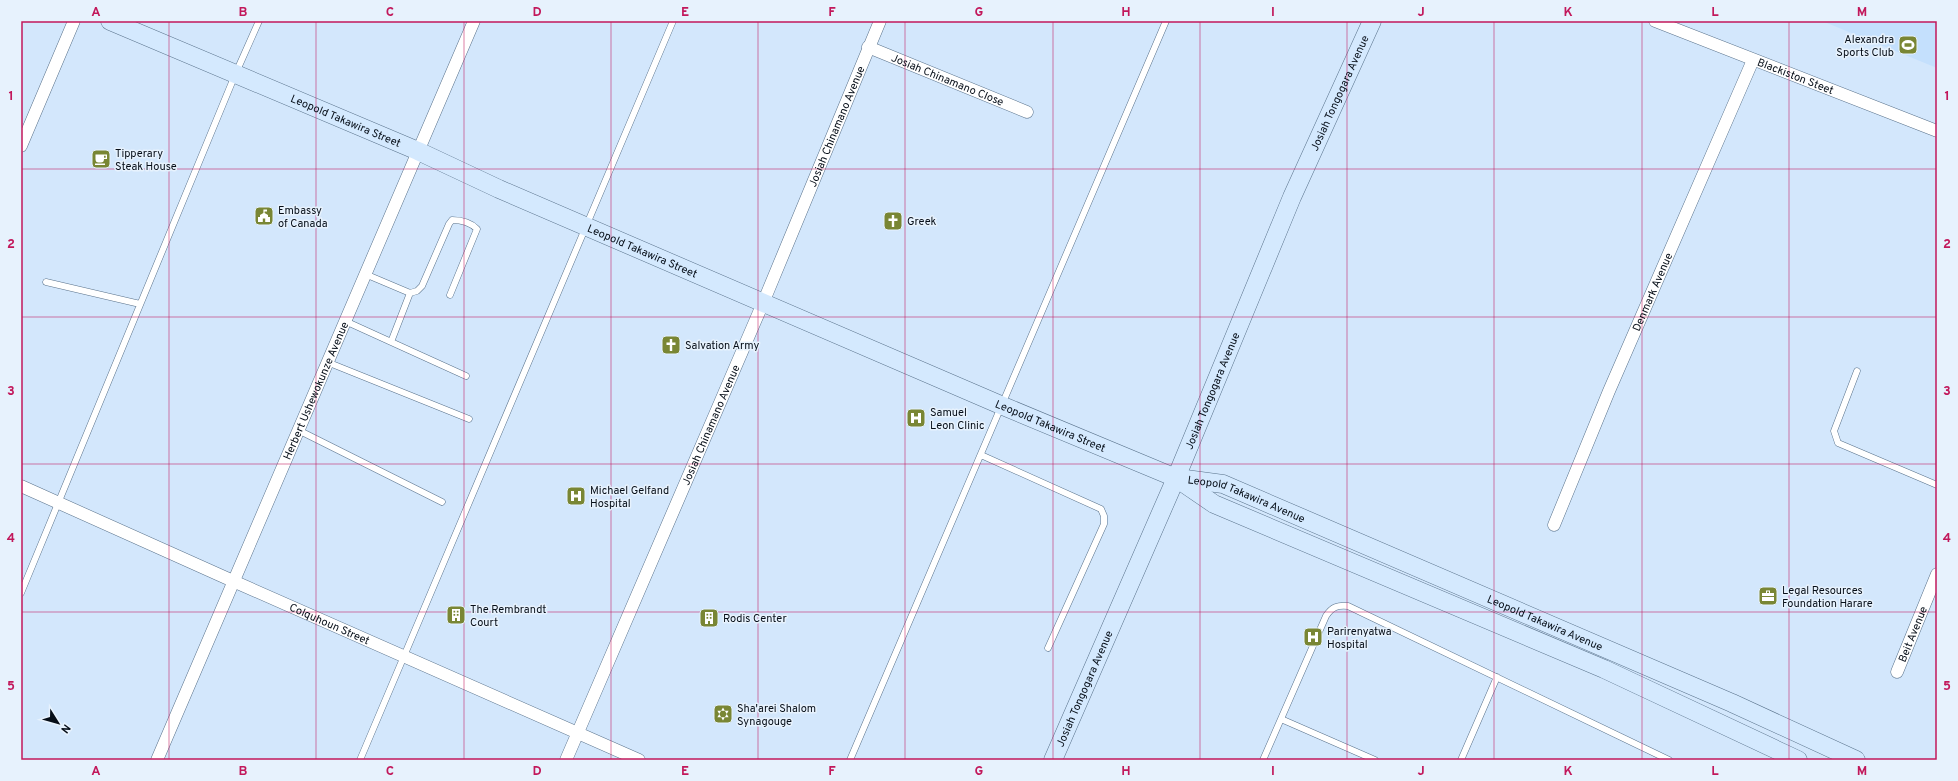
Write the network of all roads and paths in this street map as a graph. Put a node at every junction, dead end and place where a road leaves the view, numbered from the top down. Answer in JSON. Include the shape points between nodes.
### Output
{"nodes":[{"id":1,"x":74,"y":21,"type":"edge"},
{"id":2,"x":110,"y":21,"type":"edge"},
{"id":3,"x":259,"y":21,"type":"edge"},
{"id":4,"x":474,"y":21,"type":"edge"},
{"id":5,"x":673,"y":21,"type":"edge"},
{"id":6,"x":880,"y":21,"type":"edge"},
{"id":7,"x":1166,"y":21,"type":"edge"},
{"id":8,"x":1372,"y":21,"type":"edge"},
{"id":9,"x":1655,"y":21,"type":"edge"},
{"id":10,"x":868,"y":47,"type":"junction"},
{"id":11,"x":1753,"y":60,"type":"junction"},
{"id":12,"x":235,"y":75,"type":"junction"},
{"id":13,"x":1027,"y":112,"type":"dead end"},
{"id":14,"x":1937,"y":131,"type":"edge"},
{"id":15,"x":21,"y":146,"type":"edge"},
{"id":16,"x":418,"y":151,"type":"junction"},
{"id":17,"x":586,"y":226,"type":"junction"},
{"id":18,"x":365,"y":274,"type":"junction"},
{"id":19,"x":46,"y":282,"type":"dead end"},
{"id":20,"x":410,"y":293,"type":"junction"},
{"id":21,"x":450,"y":295,"type":"dead end"},
{"id":22,"x":763,"y":303,"type":"junction"},
{"id":23,"x":140,"y":304,"type":"junction"},
{"id":24,"x":345,"y":321,"type":"junction"},
{"id":25,"x":391,"y":342,"type":"junction"},
{"id":26,"x":327,"y":362,"type":"junction"},
{"id":27,"x":1857,"y":371,"type":"dead end"},
{"id":28,"x":466,"y":376,"type":"dead end"},
{"id":29,"x":1003,"y":406,"type":"junction"},
{"id":30,"x":468,"y":419,"type":"dead end"},
{"id":31,"x":298,"y":430,"type":"junction"},
{"id":32,"x":981,"y":455,"type":"junction"},
{"id":33,"x":1176,"y":478,"type":"junction"},
{"id":34,"x":1937,"y":485,"type":"edge"},
{"id":35,"x":21,"y":486,"type":"edge"},
{"id":36,"x":58,"y":502,"type":"junction"},
{"id":37,"x":442,"y":502,"type":"dead end"},
{"id":38,"x":1554,"y":525,"type":"dead end"},
{"id":39,"x":1937,"y":574,"type":"edge"},
{"id":40,"x":233,"y":582,"type":"junction"},
{"id":41,"x":21,"y":593,"type":"edge"},
{"id":42,"x":1048,"y":648,"type":"dead end"},
{"id":43,"x":404,"y":657,"type":"junction"},
{"id":44,"x":1897,"y":672,"type":"dead end"},
{"id":45,"x":1497,"y":677,"type":"junction"},
{"id":46,"x":1281,"y":719,"type":"junction"},
{"id":47,"x":577,"y":733,"type":"junction"},
{"id":48,"x":157,"y":760,"type":"edge"},
{"id":49,"x":360,"y":760,"type":"edge"},
{"id":50,"x":566,"y":760,"type":"edge"},
{"id":51,"x":639,"y":760,"type":"edge"},
{"id":52,"x":850,"y":760,"type":"edge"},
{"id":53,"x":1053,"y":760,"type":"edge"},
{"id":54,"x":1263,"y":760,"type":"edge"},
{"id":55,"x":1376,"y":760,"type":"edge"},
{"id":56,"x":1461,"y":760,"type":"edge"},
{"id":57,"x":1667,"y":760,"type":"edge"},
{"id":58,"x":1798,"y":760,"type":"edge"},
{"id":59,"x":1856,"y":760,"type":"edge"}],
"edges":[{"from":1,"to":15,"type":"street"},
{"from":2,"to":12,"type":"main road","name":"Leopold Takawira Street"},
{"from":3,"to":12,"type":"lane"},
{"from":4,"to":16,"type":"street","name":"Herbert Ushewokunze Avenue"},
{"from":5,"to":17,"type":"lane"},
{"from":6,"to":10,"type":"street","name":"Josiah Chinamano Avenue"},
{"from":7,"to":29,"type":"lane"},
{"from":8,"to":33,"type":"main road","name":"Josiah Tongogara Avenue","via":[[1292,197]]},
{"from":9,"to":11,"type":"street","name":"Blackiston Steet"},
{"from":10,"to":13,"type":"street","name":"Josiah Chinamano Close"},
{"from":10,"to":22,"type":"street","name":"Josiah Chinamano Avenue"},
{"from":11,"to":14,"type":"street","name":"Blackiston Steet"},
{"from":11,"to":38,"type":"street","name":"Denmark Avenue"},
{"from":12,"to":16,"type":"main road","name":"Leopold Takawira Street"},
{"from":12,"to":23,"type":"lane"},
{"from":16,"to":17,"type":"main road","name":"Leopold Takawira Street"},
{"from":16,"to":18,"type":"street","name":"Herbert Ushewokunze Avenue"},
{"from":17,"to":22,"type":"main road","name":"Leopold Takawira Street"},
{"from":17,"to":43,"type":"lane"},
{"from":18,"to":20,"type":"lane"},
{"from":18,"to":24,"type":"street","name":"Herbert Ushewokunze Avenue"},
{"from":19,"to":23,"type":"lane"},
{"from":20,"to":21,"type":"lane","via":[[422,286],[449,224],[452,220],[458,220],[473,225],[476,229]]},
{"from":20,"to":25,"type":"lane"},
{"from":22,"to":29,"type":"main road","name":"Leopold Takawira Street"},
{"from":22,"to":47,"type":"street","name":"Josiah Chinamano Avenue"},
{"from":23,"to":36,"type":"lane"},
{"from":24,"to":25,"type":"lane"},
{"from":24,"to":26,"type":"street","name":"Herbert Ushewokunze Avenue"},
{"from":25,"to":28,"type":"lane"},
{"from":26,"to":30,"type":"lane"},
{"from":26,"to":31,"type":"street","name":"Herbert Ushewokunze Avenue"},
{"from":27,"to":34,"type":"lane","via":[[1834,431],[1834,438],[1838,443]]},
{"from":29,"to":32,"type":"lane"},
{"from":29,"to":33,"type":"main road","name":"Leopold Takawira Street"},
{"from":31,"to":37,"type":"lane"},
{"from":31,"to":40,"type":"street","name":"Herbert Ushewokunze Avenue"},
{"from":32,"to":42,"type":"lane","via":[[1101,509],[1104,516],[1104,524]]},
{"from":32,"to":52,"type":"lane"},
{"from":33,"to":53,"type":"main road","name":"Josiah Tongogara Avenue"},
{"from":33,"to":58,"type":"main road","name":"Leopold Takawira Avenue","via":[[1214,504],[1604,669]]},
{"from":33,"to":59,"type":"main road","name":"Leopold Takawira Avenue","via":[[1223,484],[1732,703]]},
{"from":35,"to":36,"type":"street","name":"Colquhoun Street"},
{"from":36,"to":40,"type":"street","name":"Colquhoun Street"},
{"from":36,"to":41,"type":"lane"},
{"from":39,"to":44,"type":"street","name":"Beit Avenue"},
{"from":40,"to":43,"type":"street","name":"Colquhoun Street"},
{"from":40,"to":48,"type":"street","name":"Herbert Ushewokunze Avenue"},
{"from":43,"to":47,"type":"street","name":"Colquhoun Street"},
{"from":43,"to":49,"type":"lane"},
{"from":45,"to":46,"type":"lane","via":[[1348,606],[1338,605],[1326,616]]},
{"from":45,"to":56,"type":"lane"},
{"from":45,"to":57,"type":"lane"},
{"from":46,"to":54,"type":"lane"},
{"from":46,"to":55,"type":"lane"},
{"from":47,"to":50,"type":"street","name":"Josiah Chinamano Avenue"},
{"from":47,"to":51,"type":"street","name":"Colquhoun Street"}]}
